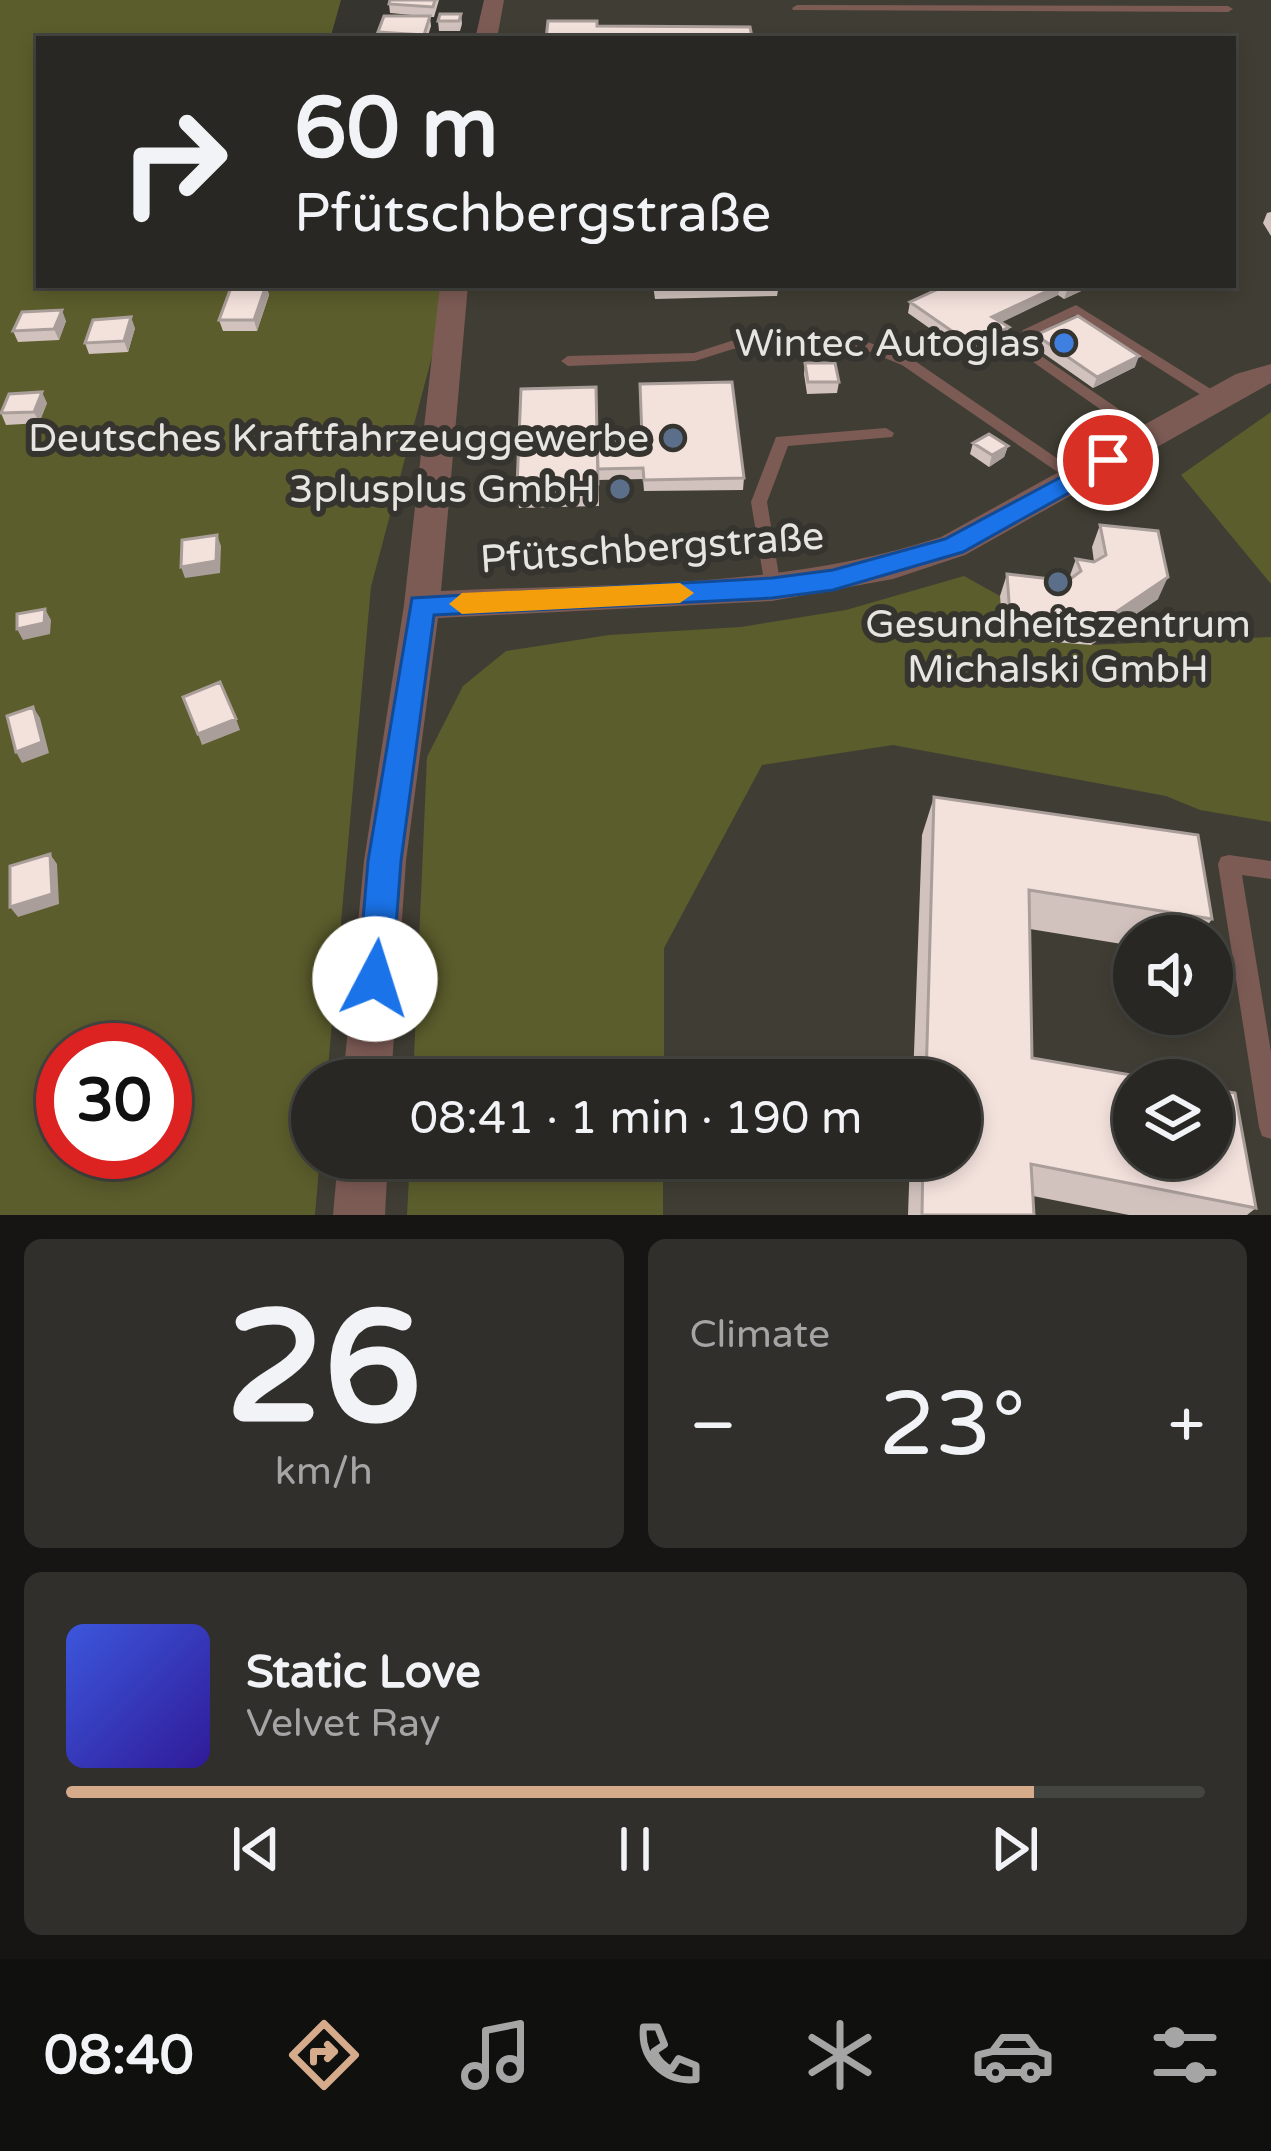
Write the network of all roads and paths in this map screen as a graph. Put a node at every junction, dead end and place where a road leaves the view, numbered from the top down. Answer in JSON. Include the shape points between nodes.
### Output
{"nodes":[{"id":1,"x":494,"y":0,"type":"edge"},
{"id":2,"x":797,"y":8,"type":"dead end"},
{"id":3,"x":1228,"y":9,"type":"dead end"},
{"id":4,"x":487,"y":36,"type":"edge"},
{"id":5,"x":454,"y":288,"type":"edge"},
{"id":6,"x":568,"y":361,"type":"dead end"},
{"id":7,"x":1271,"y":373,"type":"edge"},
{"id":8,"x":1217,"y":399,"type":"junction"},
{"id":9,"x":886,"y":433,"type":"dead end"},
{"id":10,"x":1150,"y":436,"type":"junction"},
{"id":11,"x":1078,"y":478,"type":"junction"},
{"id":12,"x":772,"y":588,"type":"junction"},
{"id":13,"x":422,"y":605,"type":"junction"},
{"id":14,"x":1271,"y":870,"type":"edge"},
{"id":15,"x":369,"y":1059,"type":"edge"},
{"id":16,"x":1271,"y":1127,"type":"edge"},
{"id":17,"x":362,"y":1179,"type":"edge"},
{"id":18,"x":359,"y":1215,"type":"edge"}],
"edges":[{"from":1,"to":4,"type":"street"},
{"from":2,"to":3,"type":"lane"},
{"from":5,"to":13,"type":"street"},
{"from":6,"to":11,"type":"lane","via":[[694,357],[768,340],[860,343],[907,362]]},
{"from":7,"to":8,"type":"street","name":"Pfütschbergstraße"},
{"from":8,"to":10,"type":"street","name":"Pfütschbergstraße"},
{"from":8,"to":10,"type":"lane","via":[[1076,309],[1028,333],[1023,350]]},
{"from":9,"to":12,"type":"lane","via":[[782,441],[759,502]]},
{"from":10,"to":11,"type":"street","name":"Pfütschbergstraße"},
{"from":11,"to":12,"type":"street","name":"Pfütschbergstraße","via":[[953,546]]},
{"from":12,"to":13,"type":"street","name":"Pfütschbergstraße"},
{"from":13,"to":15,"type":"street","via":[[385,861]]},
{"from":14,"to":16,"type":"lane","via":[[1229,864]]},
{"from":17,"to":18,"type":"street"}]}
